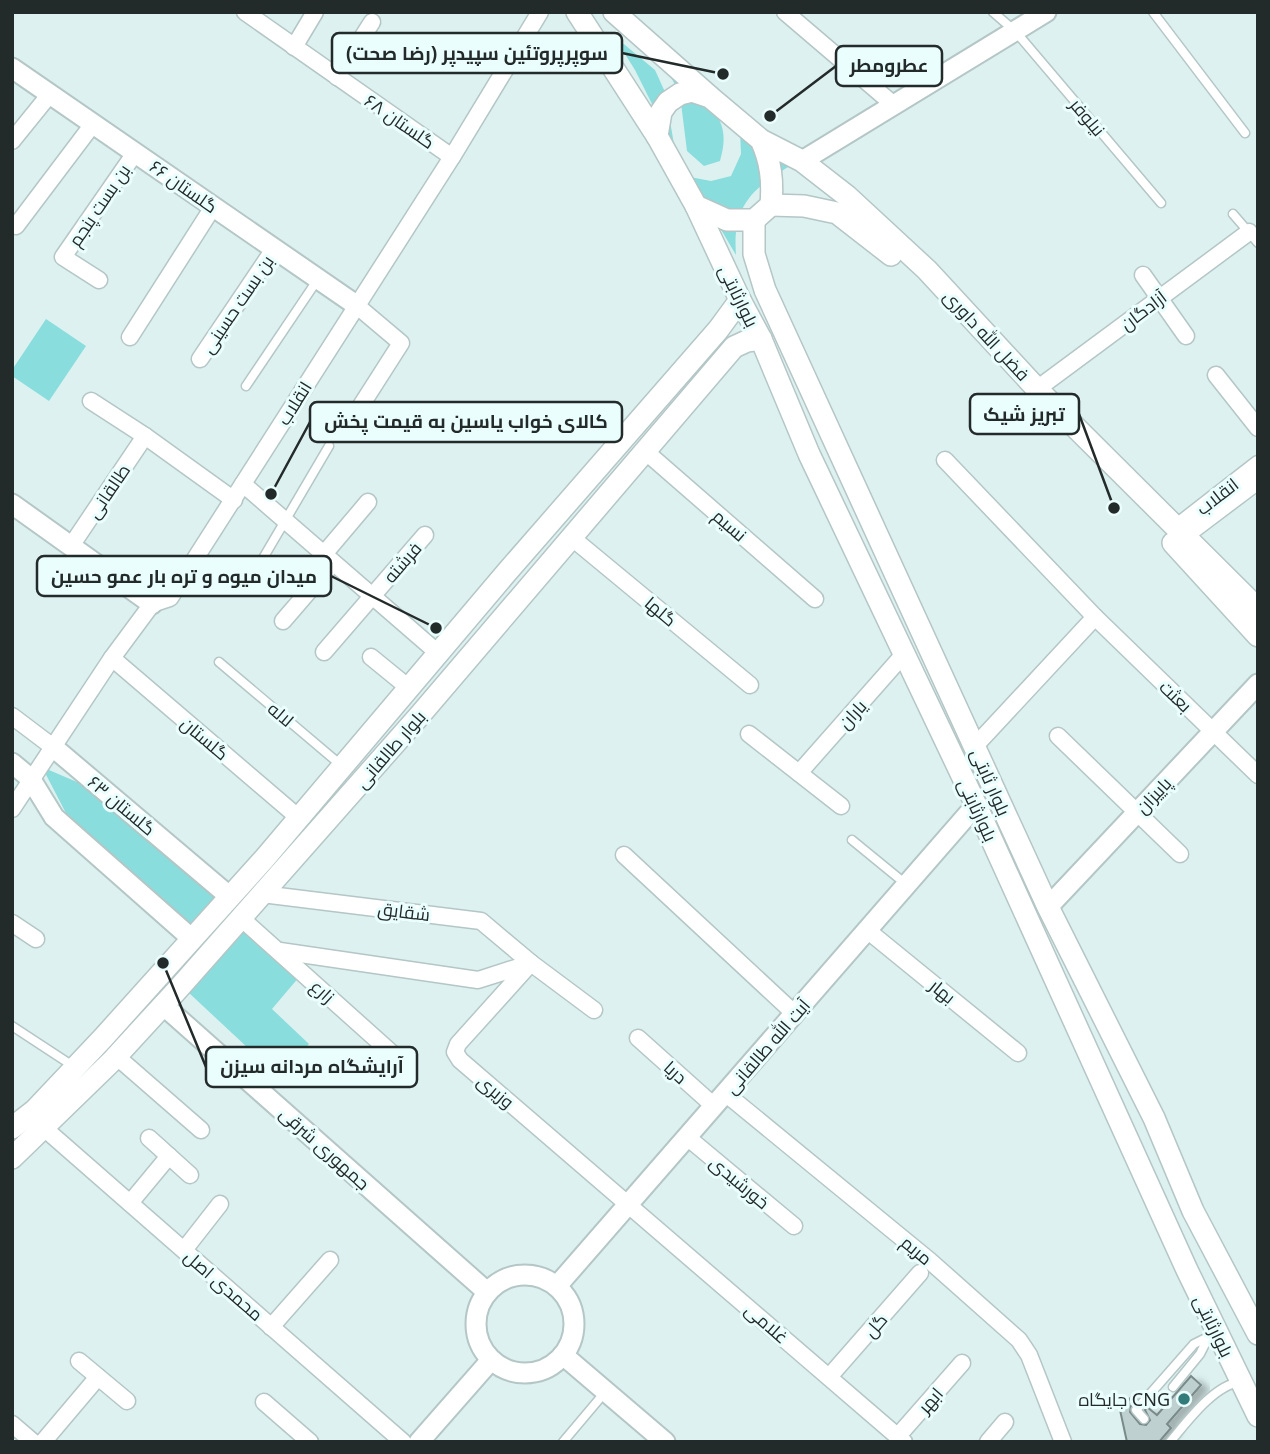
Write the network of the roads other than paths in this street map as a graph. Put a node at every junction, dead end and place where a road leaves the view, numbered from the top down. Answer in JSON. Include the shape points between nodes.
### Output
{"nodes":[{"id":1,"x":245,"y":12,"type":"edge"},
{"id":2,"x":315,"y":12,"type":"edge"},
{"id":3,"x":540,"y":12,"type":"edge"},
{"id":4,"x":577,"y":12,"type":"edge"},
{"id":5,"x":614,"y":12,"type":"edge"},
{"id":6,"x":785,"y":12,"type":"edge"},
{"id":7,"x":993,"y":12,"type":"edge"},
{"id":8,"x":1046,"y":12,"type":"edge"},
{"id":9,"x":1153,"y":12,"type":"edge"},
{"id":10,"x":372,"y":22,"type":"dead end"},
{"id":11,"x":1016,"y":32,"type":"junction"},
{"id":12,"x":294,"y":47,"type":"junction"},
{"id":13,"x":12,"y":68,"type":"edge"},
{"id":14,"x":337,"y":77,"type":"junction"},
{"id":15,"x":50,"y":94,"type":"junction"},
{"id":16,"x":710,"y":97,"type":"junction"},
{"id":17,"x":894,"y":105,"type":"junction"},
{"id":18,"x":93,"y":124,"type":"junction"},
{"id":19,"x":1245,"y":133,"type":"dead end"},
{"id":20,"x":657,"y":136,"type":"junction"},
{"id":21,"x":761,"y":140,"type":"junction"},
{"id":22,"x":12,"y":141,"type":"edge"},
{"id":23,"x":135,"y":153,"type":"junction"},
{"id":24,"x":452,"y":157,"type":"junction"},
{"id":25,"x":802,"y":161,"type":"junction"},
{"id":26,"x":1161,"y":203,"type":"dead end"},
{"id":27,"x":771,"y":205,"type":"junction"},
{"id":28,"x":695,"y":206,"type":"junction"},
{"id":29,"x":213,"y":207,"type":"junction"},
{"id":30,"x":1233,"y":214,"type":"dead end"},
{"id":31,"x":754,"y":220,"type":"junction"},
{"id":32,"x":16,"y":226,"type":"dead end"},
{"id":33,"x":1253,"y":237,"type":"edge"},
{"id":34,"x":274,"y":248,"type":"junction"},
{"id":35,"x":1143,"y":275,"type":"dead end"},
{"id":36,"x":318,"y":279,"type":"junction"},
{"id":37,"x":100,"y":280,"type":"dead end"},
{"id":38,"x":1159,"y":298,"type":"junction"},
{"id":39,"x":740,"y":300,"type":"junction"},
{"id":40,"x":356,"y":305,"type":"junction"},
{"id":41,"x":718,"y":330,"type":"junction"},
{"id":42,"x":1186,"y":336,"type":"dead end"},
{"id":43,"x":130,"y":337,"type":"dead end"},
{"id":44,"x":761,"y":340,"type":"junction"},
{"id":45,"x":734,"y":347,"type":"junction"},
{"id":46,"x":200,"y":359,"type":"dead end"},
{"id":47,"x":1216,"y":374,"type":"dead end"},
{"id":48,"x":246,"y":386,"type":"dead end"},
{"id":49,"x":1037,"y":389,"type":"junction"},
{"id":50,"x":91,"y":401,"type":"dead end"},
{"id":51,"x":355,"y":415,"type":"dead end"},
{"id":52,"x":1258,"y":428,"type":"edge"},
{"id":53,"x":145,"y":436,"type":"junction"},
{"id":54,"x":329,"y":446,"type":"dead end"},
{"id":55,"x":645,"y":451,"type":"junction"},
{"id":56,"x":946,"y":460,"type":"dead end"},
{"id":57,"x":1258,"y":464,"type":"edge"},
{"id":58,"x":1258,"y":481,"type":"edge"},
{"id":59,"x":243,"y":484,"type":"junction"},
{"id":60,"x":234,"y":500,"type":"junction"},
{"id":61,"x":368,"y":502,"type":"dead end"},
{"id":62,"x":12,"y":503,"type":"edge"},
{"id":63,"x":285,"y":521,"type":"junction"},
{"id":64,"x":1181,"y":532,"type":"junction"},
{"id":65,"x":425,"y":535,"type":"dead end"},
{"id":66,"x":571,"y":537,"type":"junction"},
{"id":67,"x":71,"y":546,"type":"junction"},
{"id":68,"x":328,"y":558,"type":"junction"},
{"id":69,"x":255,"y":572,"type":"dead end"},
{"id":70,"x":372,"y":596,"type":"junction"},
{"id":71,"x":815,"y":599,"type":"dead end"},
{"id":72,"x":152,"y":604,"type":"junction"},
{"id":73,"x":1258,"y":609,"type":"edge"},
{"id":74,"x":1095,"y":617,"type":"junction"},
{"id":75,"x":283,"y":621,"type":"dead end"},
{"id":76,"x":920,"y":625,"type":"junction"},
{"id":77,"x":1258,"y":635,"type":"edge"},
{"id":78,"x":900,"y":645,"type":"junction"},
{"id":79,"x":928,"y":646,"type":"junction"},
{"id":80,"x":324,"y":652,"type":"dead end"},
{"id":81,"x":438,"y":653,"type":"junction"},
{"id":82,"x":371,"y":657,"type":"dead end"},
{"id":83,"x":112,"y":658,"type":"junction"},
{"id":84,"x":219,"y":662,"type":"dead end"},
{"id":85,"x":1258,"y":684,"type":"edge"},
{"id":86,"x":750,"y":685,"type":"dead end"},
{"id":87,"x":408,"y":688,"type":"junction"},
{"id":88,"x":12,"y":716,"type":"edge"},
{"id":89,"x":1212,"y":731,"type":"junction"},
{"id":90,"x":750,"y":734,"type":"dead end"},
{"id":91,"x":1058,"y":736,"type":"dead end"},
{"id":92,"x":975,"y":746,"type":"junction"},
{"id":93,"x":52,"y":747,"type":"junction"},
{"id":94,"x":12,"y":763,"type":"edge"},
{"id":95,"x":342,"y":766,"type":"junction"},
{"id":96,"x":799,"y":773,"type":"junction"},
{"id":97,"x":1258,"y":775,"type":"edge"},
{"id":98,"x":30,"y":778,"type":"junction"},
{"id":99,"x":976,"y":805,"type":"junction"},
{"id":100,"x":841,"y":806,"type":"dead end"},
{"id":101,"x":12,"y":809,"type":"edge"},
{"id":102,"x":1136,"y":812,"type":"junction"},
{"id":103,"x":299,"y":818,"type":"junction"},
{"id":104,"x":852,"y":840,"type":"dead end"},
{"id":105,"x":1180,"y":854,"type":"dead end"},
{"id":106,"x":624,"y":855,"type":"dead end"},
{"id":107,"x":907,"y":885,"type":"junction"},
{"id":108,"x":262,"y":894,"type":"junction"},
{"id":109,"x":229,"y":897,"type":"junction"},
{"id":110,"x":1048,"y":907,"type":"junction"},
{"id":111,"x":241,"y":918,"type":"junction"},
{"id":112,"x":12,"y":923,"type":"edge"},
{"id":113,"x":867,"y":930,"type":"junction"},
{"id":114,"x":191,"y":938,"type":"junction"},
{"id":115,"x":36,"y":939,"type":"dead end"},
{"id":116,"x":280,"y":951,"type":"junction"},
{"id":117,"x":531,"y":963,"type":"junction"},
{"id":118,"x":163,"y":1005,"type":"junction"},
{"id":119,"x":594,"y":1010,"type":"dead end"},
{"id":120,"x":795,"y":1014,"type":"junction"},
{"id":121,"x":12,"y":1026,"type":"edge"},
{"id":122,"x":638,"y":1038,"type":"dead end"},
{"id":123,"x":1018,"y":1053,"type":"dead end"},
{"id":124,"x":117,"y":1056,"type":"junction"},
{"id":125,"x":405,"y":1065,"type":"dead end"},
{"id":126,"x":75,"y":1068,"type":"junction"},
{"id":127,"x":720,"y":1100,"type":"junction"},
{"id":128,"x":1110,"y":1103,"type":"junction"},
{"id":129,"x":1154,"y":1118,"type":"junction"},
{"id":130,"x":12,"y":1128,"type":"edge"},
{"id":131,"x":44,"y":1128,"type":"junction"},
{"id":132,"x":201,"y":1130,"type":"dead end"},
{"id":133,"x":687,"y":1137,"type":"junction"},
{"id":134,"x":149,"y":1138,"type":"dead end"},
{"id":135,"x":169,"y":1156,"type":"junction"},
{"id":136,"x":12,"y":1158,"type":"edge"},
{"id":137,"x":190,"y":1175,"type":"dead end"},
{"id":138,"x":1148,"y":1183,"type":"junction"},
{"id":139,"x":130,"y":1203,"type":"junction"},
{"id":140,"x":629,"y":1203,"type":"junction"},
{"id":141,"x":220,"y":1205,"type":"dead end"},
{"id":142,"x":1193,"y":1211,"type":"junction"},
{"id":143,"x":794,"y":1226,"type":"dead end"},
{"id":144,"x":184,"y":1250,"type":"junction"},
{"id":145,"x":330,"y":1260,"type":"dead end"},
{"id":146,"x":920,"y":1273,"type":"dead end"},
{"id":147,"x":557,"y":1286,"type":"junction"},
{"id":148,"x":487,"y":1292,"type":"junction"},
{"id":149,"x":271,"y":1327,"type":"junction"},
{"id":150,"x":1209,"y":1327,"type":"junction"},
{"id":151,"x":1258,"y":1334,"type":"edge"},
{"id":152,"x":563,"y":1355,"type":"junction"},
{"id":153,"x":491,"y":1360,"type":"junction"},
{"id":154,"x":79,"y":1361,"type":"dead end"},
{"id":155,"x":962,"y":1363,"type":"dead end"},
{"id":156,"x":98,"y":1377,"type":"junction"},
{"id":157,"x":830,"y":1377,"type":"junction"},
{"id":158,"x":1241,"y":1382,"type":"junction"},
{"id":159,"x":1173,"y":1387,"type":"dead end"},
{"id":160,"x":606,"y":1391,"type":"junction"},
{"id":161,"x":127,"y":1401,"type":"dead end"},
{"id":162,"x":264,"y":1402,"type":"dead end"},
{"id":163,"x":1258,"y":1416,"type":"edge"},
{"id":164,"x":1144,"y":1419,"type":"dead end"},
{"id":165,"x":1005,"y":1422,"type":"dead end"},
{"id":166,"x":12,"y":1424,"type":"edge"},
{"id":167,"x":901,"y":1439,"type":"edge"},
{"id":168,"x":660,"y":1440,"type":"edge"},
{"id":169,"x":33,"y":1442,"type":"edge"},
{"id":170,"x":43,"y":1442,"type":"edge"},
{"id":171,"x":310,"y":1442,"type":"edge"},
{"id":172,"x":403,"y":1442,"type":"edge"},
{"id":173,"x":419,"y":1442,"type":"edge"},
{"id":174,"x":563,"y":1442,"type":"edge"},
{"id":175,"x":988,"y":1442,"type":"edge"},
{"id":176,"x":1063,"y":1442,"type":"edge"},
{"id":177,"x":1170,"y":1442,"type":"edge"}],
"edges":[{"from":1,"to":12,"type":"street","name":"گلستان ۶۸"},
{"from":2,"to":12,"type":"street"},
{"from":3,"to":24,"type":"street","name":"انقلاب"},
{"from":4,"to":20,"type":"main road"},
{"from":5,"to":16,"type":"main road"},
{"from":6,"to":17,"type":"street"},
{"from":7,"to":11,"type":"lane","name":"نیلوفر"},
{"from":8,"to":11,"type":"street"},
{"from":9,"to":19,"type":"lane"},
{"from":10,"to":14,"type":"street"},
{"from":11,"to":17,"type":"street"},
{"from":11,"to":26,"type":"lane","name":"نیلوفر"},
{"from":12,"to":14,"type":"street","name":"گلستان ۶۸"},
{"from":13,"to":15,"type":"street","name":"گلستان ۶۶"},
{"from":14,"to":24,"type":"street","name":"گلستان ۶۸"},
{"from":15,"to":18,"type":"street","name":"گلستان ۶۶"},
{"from":15,"to":22,"type":"street"},
{"from":16,"to":20,"type":"main road","via":[[692,91],[668,102],[661,112]]},
{"from":16,"to":21,"type":"main road"},
{"from":17,"to":25,"type":"street"},
{"from":18,"to":23,"type":"street","name":"گلستان ۶۶"},
{"from":18,"to":32,"type":"street"},
{"from":20,"to":28,"type":"main road"},
{"from":21,"to":25,"type":"main road","name":"فضل الله داوری"},
{"from":21,"to":27,"type":"main road","via":[[770,160]]},
{"from":23,"to":29,"type":"street","name":"گلستان ۶۶"},
{"from":23,"to":37,"type":"street","name":"بن بست پنجم","via":[[64,257]]},
{"from":24,"to":40,"type":"street","name":"انقلاب"},
{"from":25,"to":49,"type":"main road","name":"فضل الله داوری","via":[[927,270]]},
{"from":27,"to":31,"type":"main road"},
{"from":27,"to":77,"type":"main road","name":"فضل الله داوری","via":[[837,213],[875,240],[919,280]]},
{"from":28,"to":31,"type":"main road","via":[[727,220]]},
{"from":28,"to":39,"type":"main road","name":"بلوارثابتی"},
{"from":29,"to":34,"type":"street","name":"گلستان ۶۶"},
{"from":29,"to":43,"type":"street"},
{"from":30,"to":33,"type":"lane"},
{"from":31,"to":76,"type":"main road","name":"بلوار ثابتی","via":[[754,254],[765,290]]},
{"from":33,"to":38,"type":"street","name":"آزادگان"},
{"from":34,"to":36,"type":"street","name":"گلستان ۶۶"},
{"from":34,"to":46,"type":"street","name":"بن بست حسینی"},
{"from":35,"to":38,"type":"street"},
{"from":36,"to":40,"type":"street","name":"گلستان ۶۶"},
{"from":36,"to":48,"type":"lane"},
{"from":38,"to":42,"type":"street"},
{"from":38,"to":49,"type":"street","name":"آزادگان"},
{"from":39,"to":41,"type":"main road","name":"بلوار طالقانی"},
{"from":39,"to":44,"type":"main road","name":"بلوارثابتی"},
{"from":40,"to":51,"type":"street","via":[[401,343]]},
{"from":40,"to":59,"type":"street","name":"انقلاب"},
{"from":41,"to":45,"type":"main road","via":[[731,333]]},
{"from":41,"to":81,"type":"main road","name":"بلوار طالقانی"},
{"from":44,"to":45,"type":"main road"},
{"from":44,"to":78,"type":"main road","name":"بلوارثابتی","via":[[809,454]]},
{"from":45,"to":55,"type":"main road","name":"بلوار طالقانی"},
{"from":47,"to":52,"type":"street"},
{"from":49,"to":64,"type":"main road","name":"فضل الله داوری"},
{"from":50,"to":53,"type":"street"},
{"from":53,"to":60,"type":"street"},
{"from":53,"to":67,"type":"street","name":"طالقانی"},
{"from":54,"to":63,"type":"lane"},
{"from":55,"to":66,"type":"main road","name":"بلوار طالقانی"},
{"from":55,"to":71,"type":"street","name":"نسیم"},
{"from":56,"to":74,"type":"street","name":"بعثت"},
{"from":57,"to":64,"type":"street","name":"انقلاب"},
{"from":58,"to":64,"type":"street","name":"انقلاب"},
{"from":59,"to":60,"type":"street","name":"انقلاب"},
{"from":59,"to":63,"type":"street"},
{"from":60,"to":72,"type":"street","name":"انقلاب","via":[[170,598]]},
{"from":61,"to":68,"type":"street"},
{"from":62,"to":67,"type":"street"},
{"from":63,"to":68,"type":"street"},
{"from":63,"to":69,"type":"lane"},
{"from":64,"to":73,"type":"main road","name":"فضل الله داوری"},
{"from":65,"to":70,"type":"street","name":"فرشته"},
{"from":66,"to":86,"type":"street","name":"گلها"},
{"from":66,"to":108,"type":"main road","name":"بلوار طالقانی"},
{"from":67,"to":72,"type":"street"},
{"from":68,"to":70,"type":"street"},
{"from":68,"to":75,"type":"street"},
{"from":70,"to":80,"type":"street","name":"فرشته"},
{"from":70,"to":81,"type":"street"},
{"from":72,"to":83,"type":"street","name":"انقلاب"},
{"from":74,"to":89,"type":"street","name":"بعثت"},
{"from":74,"to":92,"type":"street"},
{"from":76,"to":78,"type":"main road"},
{"from":76,"to":79,"type":"main road","name":"بلوار ثابتی"},
{"from":78,"to":79,"type":"main road"},
{"from":78,"to":96,"type":"street","name":"یاران"},
{"from":78,"to":99,"type":"main road","name":"بلوارثابتی"},
{"from":79,"to":92,"type":"main road","name":"بلوار ثابتی"},
{"from":81,"to":87,"type":"main road","name":"بلوار طالقانی"},
{"from":82,"to":87,"type":"street"},
{"from":83,"to":93,"type":"street","name":"انقلاب"},
{"from":83,"to":103,"type":"street","name":"گلستان"},
{"from":84,"to":95,"type":"lane","name":"لاله"},
{"from":85,"to":89,"type":"street","name":"پاییزان"},
{"from":87,"to":95,"type":"main road","name":"بلوار طالقانی"},
{"from":88,"to":93,"type":"street","name":"گلستان ۶۳"},
{"from":89,"to":97,"type":"street","name":"بعثت"},
{"from":89,"to":102,"type":"street","name":"پاییزان"},
{"from":90,"to":96,"type":"street"},
{"from":91,"to":102,"type":"street"},
{"from":92,"to":110,"type":"main road","name":"بلوار ثابتی"},
{"from":93,"to":98,"type":"street","name":"انقلاب"},
{"from":93,"to":109,"type":"street","name":"گلستان ۶۳"},
{"from":94,"to":98,"type":"street"},
{"from":95,"to":103,"type":"main road","name":"بلوار طالقانی"},
{"from":96,"to":100,"type":"street"},
{"from":98,"to":101,"type":"street","name":"انقلاب"},
{"from":98,"to":114,"type":"street","via":[[54,817]]},
{"from":99,"to":107,"type":"street","name":"آیت الله طالقانی"},
{"from":99,"to":128,"type":"main road","name":"بلوارثابتی"},
{"from":102,"to":105,"type":"street"},
{"from":102,"to":110,"type":"street","name":"پاییزان"},
{"from":103,"to":109,"type":"main road","name":"بلوار طالقانی"},
{"from":104,"to":107,"type":"lane"},
{"from":106,"to":120,"type":"street"},
{"from":107,"to":113,"type":"street","name":"آیت الله طالقانی"},
{"from":108,"to":111,"type":"main road","name":"بلوار طالقانی"},
{"from":108,"to":117,"type":"street","name":"شقایق","via":[[481,921]]},
{"from":109,"to":114,"type":"main road","name":"بلوار طالقانی"},
{"from":110,"to":129,"type":"main road","name":"بلوار ثابتی"},
{"from":111,"to":116,"type":"street","name":"زارع"},
{"from":111,"to":118,"type":"main road","name":"بلوار طالقانی"},
{"from":112,"to":115,"type":"street"},
{"from":113,"to":120,"type":"street","name":"آیت الله طالقانی"},
{"from":113,"to":123,"type":"street","name":"بهار"},
{"from":114,"to":126,"type":"main road","name":"بلوار طالقانی"},
{"from":116,"to":117,"type":"street","via":[[478,980]]},
{"from":116,"to":125,"type":"street","name":"زارع"},
{"from":117,"to":119,"type":"street","name":"شقایق"},
{"from":117,"to":140,"type":"street","name":"وزیری","via":[[458,1044],[456,1052]]},
{"from":118,"to":124,"type":"main road","name":"بلوار طالقانی"},
{"from":118,"to":148,"type":"street","name":"جمهوری شرقی"},
{"from":120,"to":127,"type":"street","name":"آیت الله طالقانی"},
{"from":121,"to":126,"type":"lane"},
{"from":122,"to":127,"type":"street","name":"دریا"},
{"from":124,"to":131,"type":"main road","name":"بلوار طالقانی"},
{"from":124,"to":132,"type":"street"},
{"from":126,"to":130,"type":"main road","name":"بلوار طالقانی"},
{"from":127,"to":133,"type":"street","name":"آیت الله طالقانی"},
{"from":127,"to":176,"type":"street","name":"مریم","via":[[930,1261],[1019,1340],[1029,1354]]},
{"from":128,"to":129,"type":"main road","via":[[1142,1146],[1156,1141]]},
{"from":128,"to":138,"type":"main road","name":"بلوارثابتی"},
{"from":129,"to":142,"type":"main road","name":"بلوار ثابتی"},
{"from":131,"to":136,"type":"main road","name":"بلوار طالقانی"},
{"from":131,"to":139,"type":"street","name":"محمدی اصل"},
{"from":133,"to":140,"type":"street","name":"آیت الله طالقانی"},
{"from":133,"to":143,"type":"street","name":"خورشیدی"},
{"from":134,"to":135,"type":"street"},
{"from":135,"to":137,"type":"street"},
{"from":135,"to":139,"type":"street"},
{"from":138,"to":142,"type":"main road","via":[[1153,1164],[1169,1167]]},
{"from":138,"to":150,"type":"main road","name":"بلوارثابتی"},
{"from":139,"to":144,"type":"street","name":"محمدی اصل"},
{"from":140,"to":147,"type":"street","name":"آیت الله طالقانی"},
{"from":140,"to":157,"type":"street","name":"غلامی"},
{"from":141,"to":144,"type":"street"},
{"from":142,"to":151,"type":"main road","name":"بلوار ثابتی"},
{"from":144,"to":149,"type":"street","name":"محمدی اصل"},
{"from":145,"to":149,"type":"street"},
{"from":146,"to":157,"type":"street","name":"گل"},
{"from":147,"to":148,"type":"street","via":[[544,1278],[513,1276]]},
{"from":147,"to":152,"type":"street","via":[[573,1312],[571,1342]]},
{"from":148,"to":153,"type":"street","via":[[476,1319],[479,1341]]},
{"from":149,"to":172,"type":"street","name":"محمدی اصل"},
{"from":150,"to":158,"type":"main road","name":"بلوارثابتی"},
{"from":150,"to":159,"type":"lane","via":[[1200,1354]]},
{"from":150,"to":164,"type":"lane","via":[[1136,1410]]},
{"from":152,"to":153,"type":"street","via":[[536,1372],[520,1373]]},
{"from":152,"to":160,"type":"street"},
{"from":153,"to":173,"type":"street"},
{"from":154,"to":156,"type":"street"},
{"from":155,"to":167,"type":"street","name":"ابهر"},
{"from":156,"to":161,"type":"street"},
{"from":156,"to":170,"type":"street"},
{"from":157,"to":167,"type":"street","name":"غلامی"},
{"from":158,"to":163,"type":"main road","name":"بلوارثابتی"},
{"from":158,"to":177,"type":"lane","via":[[1227,1384],[1193,1410]]},
{"from":160,"to":168,"type":"street"},
{"from":160,"to":174,"type":"lane"},
{"from":162,"to":171,"type":"street"},
{"from":165,"to":175,"type":"street"},
{"from":166,"to":169,"type":"street"}]}
